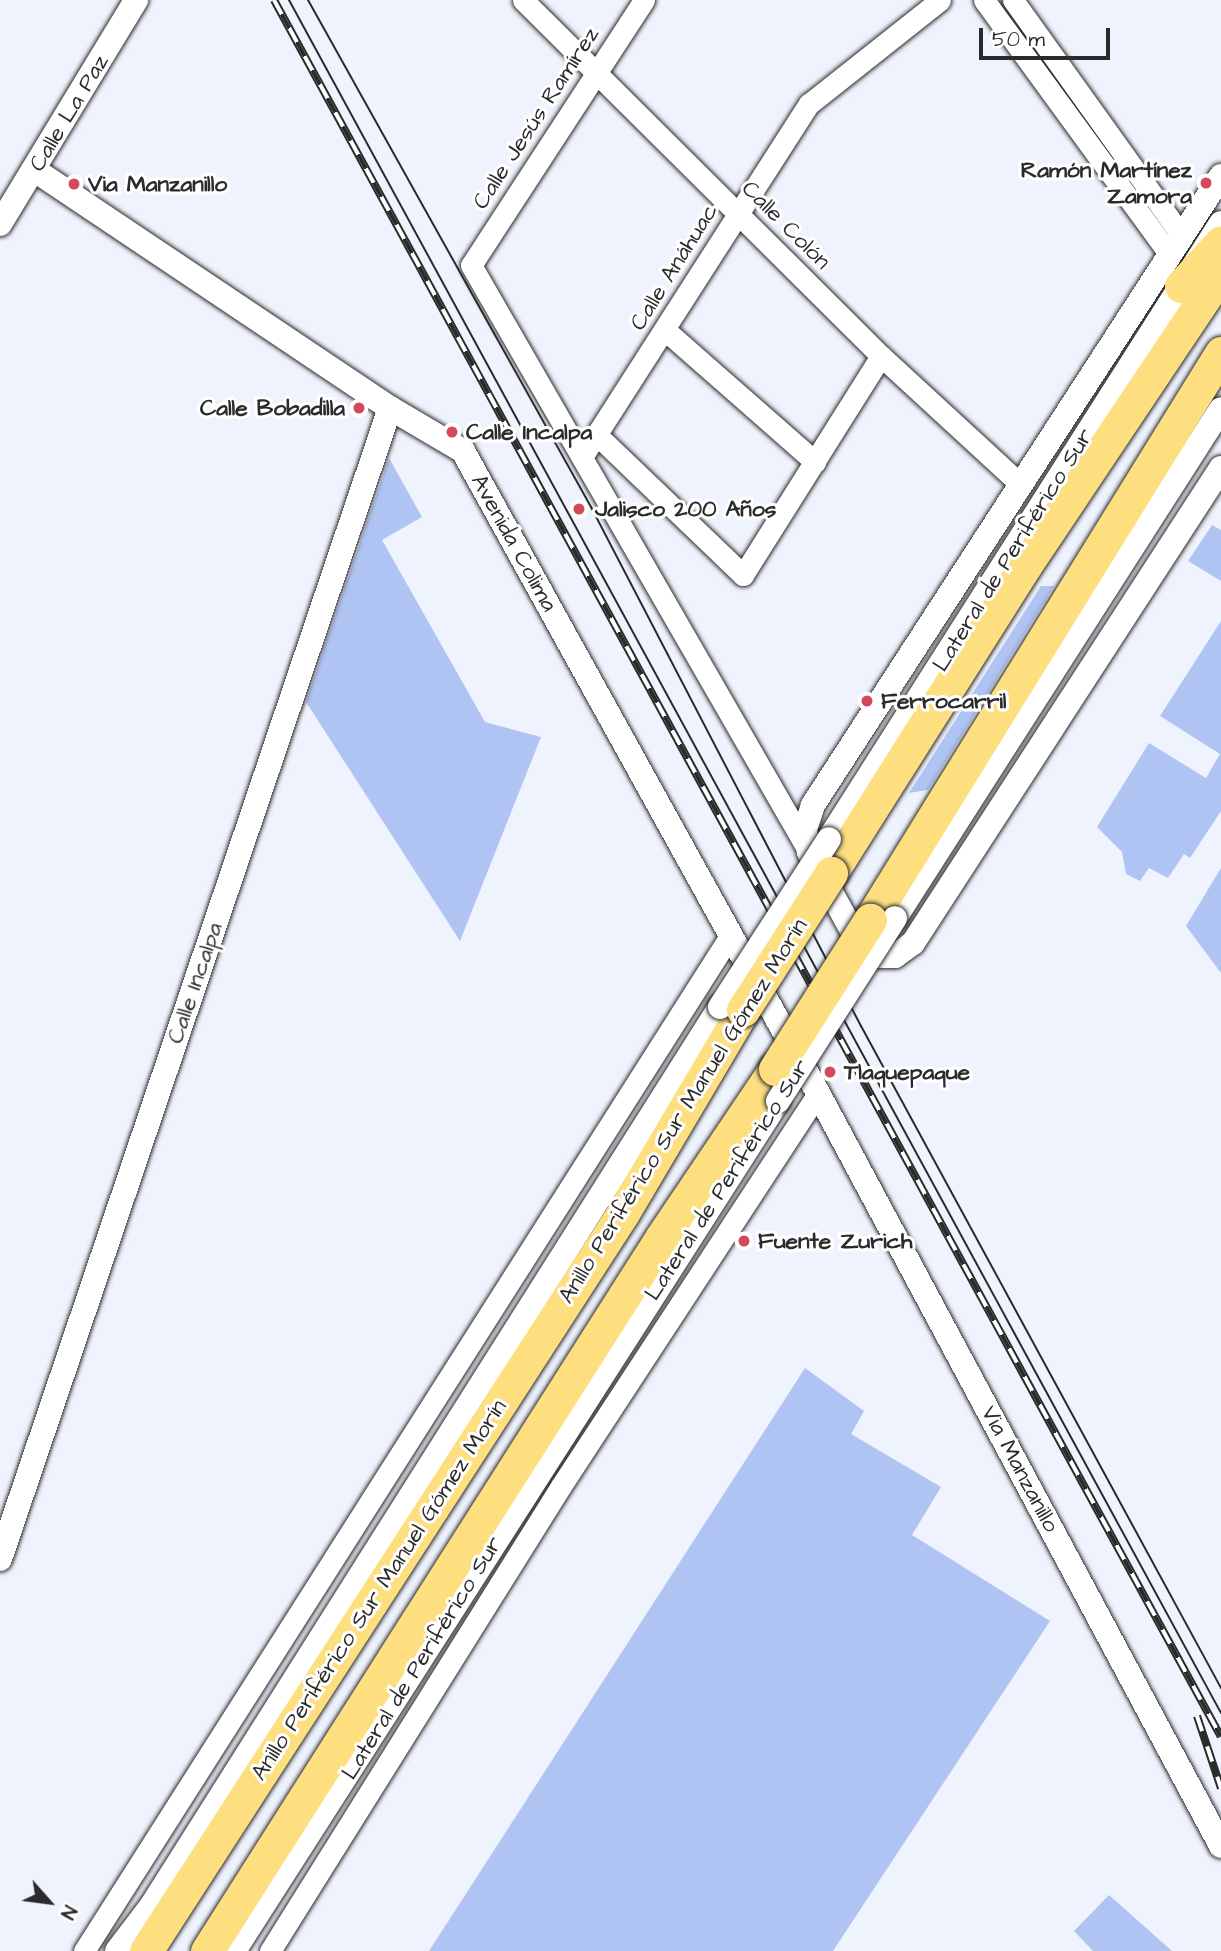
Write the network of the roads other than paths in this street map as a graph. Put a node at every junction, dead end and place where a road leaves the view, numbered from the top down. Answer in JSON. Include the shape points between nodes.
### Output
{"nodes":[{"id":1,"x":136,"y":0,"type":"edge"},
{"id":2,"x":523,"y":0,"type":"edge"},
{"id":3,"x":644,"y":0,"type":"edge"},
{"id":4,"x":940,"y":0,"type":"edge"},
{"id":5,"x":984,"y":0,"type":"edge"},
{"id":6,"x":1013,"y":0,"type":"edge"},
{"id":7,"x":599,"y":74,"type":"junction"},
{"id":8,"x":36,"y":171,"type":"junction"},
{"id":9,"x":1221,"y":176,"type":"edge"},
{"id":10,"x":738,"y":214,"type":"junction"},
{"id":11,"x":1221,"y":223,"type":"edge"},
{"id":12,"x":0,"y":224,"type":"edge"},
{"id":13,"x":1174,"y":242,"type":"junction"},
{"id":14,"x":1221,"y":242,"type":"edge"},
{"id":15,"x":1221,"y":273,"type":"edge"},
{"id":16,"x":1181,"y":286,"type":"junction"},
{"id":17,"x":665,"y":330,"type":"junction"},
{"id":18,"x":1221,"y":353,"type":"edge"},
{"id":19,"x":881,"y":356,"type":"junction"},
{"id":20,"x":390,"y":408,"type":"junction"},
{"id":21,"x":1221,"y":409,"type":"edge"},
{"id":22,"x":598,"y":436,"type":"junction"},
{"id":23,"x":582,"y":457,"type":"junction"},
{"id":24,"x":816,"y":462,"type":"junction"},
{"id":25,"x":1221,"y":468,"type":"edge"},
{"id":26,"x":1018,"y":482,"type":"junction"},
{"id":27,"x":823,"y":855,"type":"junction"},
{"id":28,"x":883,"y":919,"type":"junction"},
{"id":29,"x":730,"y":936,"type":"junction"},
{"id":30,"x":732,"y":1009,"type":"junction"},
{"id":31,"x":776,"y":1085,"type":"junction"},
{"id":32,"x":818,"y":1093,"type":"junction"},
{"id":33,"x":0,"y":1559,"type":"edge"},
{"id":34,"x":1221,"y":1846,"type":"edge"},
{"id":35,"x":152,"y":1905,"type":"junction"},
{"id":36,"x":85,"y":1951,"type":"edge"},
{"id":37,"x":117,"y":1951,"type":"edge"},
{"id":38,"x":128,"y":1951,"type":"edge"},
{"id":39,"x":146,"y":1951,"type":"edge"},
{"id":40,"x":207,"y":1951,"type":"edge"},
{"id":41,"x":234,"y":1951,"type":"edge"},
{"id":42,"x":270,"y":1951,"type":"edge"}],
"edges":[{"from":1,"to":8,"type":"street","name":"Calle La Paz"},
{"from":2,"to":7,"type":"street","name":"Calle Colón"},
{"from":3,"to":7,"type":"street","name":"Calle Jesús Ramírez"},
{"from":4,"to":10,"type":"street","name":"Calle Anáhuac","via":[[824,87]]},
{"from":5,"to":13,"type":"street"},
{"from":6,"to":13,"type":"street"},
{"from":7,"to":10,"type":"street","name":"Calle Colón"},
{"from":7,"to":23,"type":"street","name":"Calle Jesús Ramírez","via":[[471,265],[550,410]]},
{"from":8,"to":12,"type":"street","name":"Calle La Paz"},
{"from":8,"to":20,"type":"street","name":"Avenida Colima"},
{"from":9,"to":13,"type":"street"},
{"from":10,"to":17,"type":"street","name":"Calle Anáhuac"},
{"from":10,"to":19,"type":"street","name":"Calle Colón"},
{"from":11,"to":16,"type":"street","name":"Lateral de Periférico Sur"},
{"from":13,"to":26,"type":"street"},
{"from":14,"to":16,"type":"highway"},
{"from":15,"to":27,"type":"highway","name":"Anillo Periférico Sur Manuel Gómez Morín","via":[[1025,566]]},
{"from":16,"to":27,"type":"street","name":"Lateral de Periférico Sur"},
{"from":17,"to":22,"type":"street","name":"Calle Anáhuac"},
{"from":17,"to":24,"type":"street"},
{"from":18,"to":28,"type":"highway","name":"Anillo Periférico Sur Manuel Gómez Morín"},
{"from":19,"to":24,"type":"street"},
{"from":19,"to":26,"type":"street","name":"Calle Colón"},
{"from":20,"to":29,"type":"street","name":"Avenida Colima","via":[[463,451]]},
{"from":20,"to":33,"type":"street","name":"Calle Incalpa"},
{"from":21,"to":28,"type":"street"},
{"from":22,"to":23,"type":"street","name":"Calle Anáhuac"},
{"from":22,"to":24,"type":"street","via":[[743,575]]},
{"from":23,"to":27,"type":"street"},
{"from":25,"to":27,"type":"street","via":[[913,943],[895,956],[866,956]]},
{"from":26,"to":27,"type":"street","via":[[813,805],[805,830]]},
{"from":27,"to":30,"type":"highway","name":"Anillo Periférico Sur Manuel Gómez Morín","bridge":true},
{"from":28,"to":31,"type":"highway","name":"Anillo Periférico Sur Manuel Gómez Morín","bridge":true},
{"from":29,"to":32,"type":"street","name":"Avenida Colima"},
{"from":29,"to":36,"type":"street"},
{"from":30,"to":35,"type":"street"},
{"from":30,"to":39,"type":"highway","name":"Anillo Periférico Sur Manuel Gómez Morín","via":[[623,1213]]},
{"from":31,"to":40,"type":"highway","name":"Anillo Periférico Sur Manuel Gómez Morín","via":[[660,1238]]},
{"from":31,"to":41,"type":"street","name":"Lateral de Periférico Sur"},
{"from":32,"to":34,"type":"street","name":"Via Manzanillo"},
{"from":32,"to":42,"type":"street","via":[[561,1486]]},
{"from":35,"to":37,"type":"street"},
{"from":35,"to":38,"type":"highway"}]}
